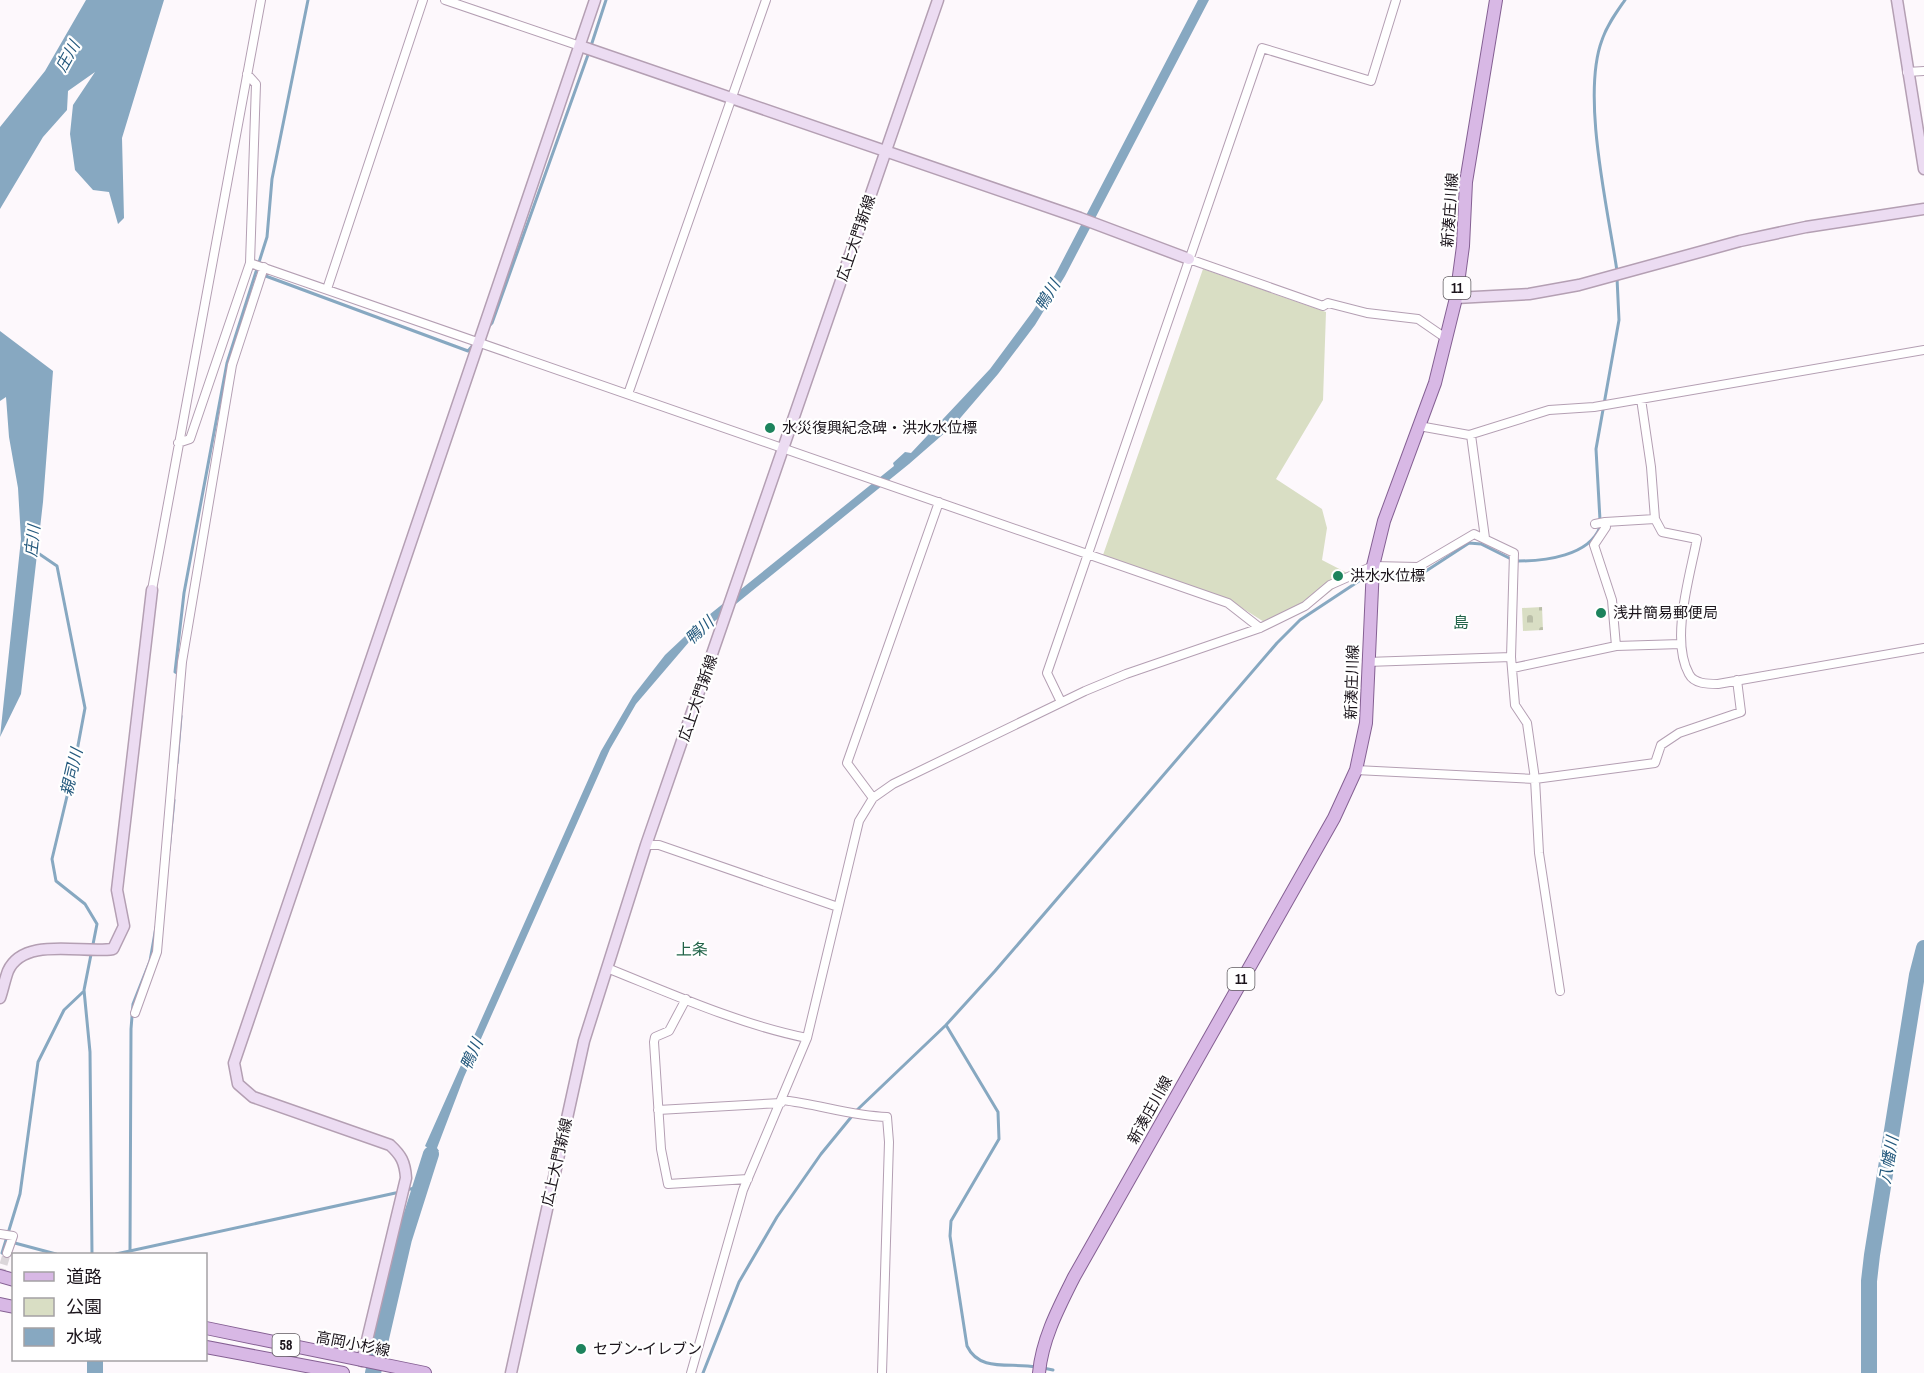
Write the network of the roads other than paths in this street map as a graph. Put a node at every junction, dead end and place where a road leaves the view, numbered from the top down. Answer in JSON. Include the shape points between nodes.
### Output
{"nodes":[{"id":1,"x":261,"y":0,"type":"edge"},
{"id":2,"x":423,"y":0,"type":"edge"},
{"id":3,"x":445,"y":0,"type":"edge"},
{"id":4,"x":595,"y":0,"type":"edge"},
{"id":5,"x":766,"y":0,"type":"edge"},
{"id":6,"x":938,"y":0,"type":"edge"},
{"id":7,"x":1396,"y":0,"type":"edge"},
{"id":8,"x":1496,"y":0,"type":"edge"},
{"id":9,"x":1897,"y":0,"type":"edge"},
{"id":10,"x":580,"y":46,"type":"junction"},
{"id":11,"x":1924,"y":70,"type":"edge"},
{"id":12,"x":1907,"y":72,"type":"junction"},
{"id":13,"x":247,"y":74,"type":"junction"},
{"id":14,"x":733,"y":100,"type":"junction"},
{"id":15,"x":886,"y":153,"type":"junction"},
{"id":16,"x":1924,"y":169,"type":"edge"},
{"id":17,"x":1924,"y":209,"type":"edge"},
{"id":18,"x":1189,"y":259,"type":"junction"},
{"id":19,"x":250,"y":263,"type":"junction"},
{"id":20,"x":264,"y":267,"type":"junction"},
{"id":21,"x":327,"y":289,"type":"junction"},
{"id":22,"x":1456,"y":298,"type":"junction"},
{"id":23,"x":1447,"y":339,"type":"junction"},
{"id":24,"x":480,"y":344,"type":"junction"},
{"id":25,"x":1924,"y":350,"type":"edge"},
{"id":26,"x":628,"y":394,"type":"junction"},
{"id":27,"x":1641,"y":399,"type":"junction"},
{"id":28,"x":1419,"y":426,"type":"junction"},
{"id":29,"x":1471,"y":435,"type":"junction"},
{"id":30,"x":178,"y":443,"type":"junction"},
{"id":31,"x":784,"y":448,"type":"junction"},
{"id":32,"x":939,"y":502,"type":"junction"},
{"id":33,"x":1655,"y":519,"type":"junction"},
{"id":34,"x":1605,"y":522,"type":"junction"},
{"id":35,"x":1595,"y":524,"type":"dead end"},
{"id":36,"x":1485,"y":538,"type":"junction"},
{"id":37,"x":1089,"y":553,"type":"junction"},
{"id":38,"x":1373,"y":566,"type":"junction"},
{"id":39,"x":152,"y":590,"type":"joint"},
{"id":40,"x":1260,"y":628,"type":"junction"},
{"id":41,"x":1681,"y":644,"type":"junction"},
{"id":42,"x":1616,"y":646,"type":"junction"},
{"id":43,"x":1924,"y":648,"type":"edge"},
{"id":44,"x":1511,"y":657,"type":"junction"},
{"id":45,"x":1367,"y":662,"type":"junction"},
{"id":46,"x":1513,"y":668,"type":"junction"},
{"id":47,"x":1737,"y":680,"type":"junction"},
{"id":48,"x":1061,"y":702,"type":"junction"},
{"id":49,"x":1356,"y":770,"type":"junction"},
{"id":50,"x":1535,"y":779,"type":"junction"},
{"id":51,"x":873,"y":798,"type":"junction"},
{"id":52,"x":646,"y":845,"type":"junction"},
{"id":53,"x":838,"y":907,"type":"junction"},
{"id":54,"x":607,"y":968,"type":"junction"},
{"id":55,"x":1560,"y":991,"type":"dead end"},
{"id":56,"x":0,"y":998,"type":"edge"},
{"id":57,"x":686,"y":999,"type":"junction"},
{"id":58,"x":135,"y":1013,"type":"dead end"},
{"id":59,"x":807,"y":1038,"type":"junction"},
{"id":60,"x":782,"y":1102,"type":"junction"},
{"id":61,"x":658,"y":1110,"type":"junction"},
{"id":62,"x":748,"y":1179,"type":"junction"},
{"id":63,"x":0,"y":1234,"type":"edge"},
{"id":64,"x":7,"y":1253,"type":"tunnel mouth"},
{"id":65,"x":207,"y":1328,"type":"edge"},
{"id":66,"x":207,"y":1347,"type":"edge"},
{"id":67,"x":365,"y":1361,"type":"junction"},
{"id":68,"x":343,"y":1373,"type":"edge"},
{"id":69,"x":425,"y":1373,"type":"edge"},
{"id":70,"x":511,"y":1373,"type":"edge"},
{"id":71,"x":691,"y":1373,"type":"edge"},
{"id":72,"x":882,"y":1373,"type":"edge"},
{"id":73,"x":1039,"y":1373,"type":"edge"}],
"edges":[{"from":1,"to":13,"type":"street"},
{"from":2,"to":21,"type":"street"},
{"from":3,"to":10,"type":"street"},
{"from":4,"to":10,"type":"street"},
{"from":5,"to":14,"type":"street"},
{"from":6,"to":15,"type":"street","name":"広上大門新線"},
{"from":7,"to":18,"type":"street","via":[[1371,81],[1262,48]]},
{"from":8,"to":22,"type":"main road","name":"新湊庄川線","number":"11","via":[[1466,182]]},
{"from":9,"to":12,"type":"street"},
{"from":10,"to":14,"type":"street"},
{"from":10,"to":24,"type":"street"},
{"from":11,"to":12,"type":"street"},
{"from":12,"to":16,"type":"street"},
{"from":13,"to":19,"type":"street","via":[[256,84]]},
{"from":13,"to":30,"type":"street"},
{"from":14,"to":15,"type":"street"},
{"from":14,"to":26,"type":"street"},
{"from":15,"to":18,"type":"street"},
{"from":15,"to":31,"type":"street","name":"広上大門新線"},
{"from":17,"to":22,"type":"street","via":[[1806,226],[1579,285]]},
{"from":18,"to":23,"type":"street","via":[[1323,306],[1328,303],[1367,314],[1418,319]]},
{"from":18,"to":37,"type":"street"},
{"from":19,"to":20,"type":"street"},
{"from":19,"to":30,"type":"street","via":[[190,439]]},
{"from":20,"to":21,"type":"street"},
{"from":20,"to":58,"type":"street","via":[[232,365],[182,663],[157,952]]},
{"from":21,"to":24,"type":"street"},
{"from":22,"to":23,"type":"main road","name":"新湊庄川線","number":"11"},
{"from":23,"to":28,"type":"main road","name":"新湊庄川線","number":"11"},
{"from":24,"to":26,"type":"street"},
{"from":24,"to":67,"type":"street","via":[[234,1063],[238,1084],[253,1097],[390,1145],[400,1154],[406,1178]]},
{"from":25,"to":27,"type":"street"},
{"from":26,"to":31,"type":"street"},
{"from":27,"to":29,"type":"street","via":[[1549,410]]},
{"from":27,"to":33,"type":"street"},
{"from":28,"to":29,"type":"street"},
{"from":28,"to":38,"type":"main road","name":"新湊庄川線","number":"11","via":[[1384,520]]},
{"from":29,"to":36,"type":"street"},
{"from":30,"to":39,"type":"street"},
{"from":31,"to":32,"type":"street"},
{"from":31,"to":52,"type":"street","name":"広上大門新線"},
{"from":32,"to":37,"type":"street"},
{"from":32,"to":51,"type":"street","via":[[847,763]]},
{"from":33,"to":34,"type":"street"},
{"from":33,"to":41,"type":"street","via":[[1662,532],[1697,539]]},
{"from":34,"to":35,"type":"street"},
{"from":34,"to":42,"type":"street","via":[[1594,545],[1612,600]]},
{"from":36,"to":38,"type":"street","via":[[1474,534],[1418,567]]},
{"from":36,"to":44,"type":"street","via":[[1514,553]]},
{"from":37,"to":40,"type":"street","via":[[1228,603]]},
{"from":37,"to":48,"type":"street","via":[[1047,673]]},
{"from":38,"to":40,"type":"street","via":[[1330,585],[1305,606]]},
{"from":38,"to":45,"type":"main road","name":"新湊庄川線","number":"11"},
{"from":39,"to":56,"type":"street","via":[[117,890],[124,926],[113,949],[30,951],[9,969]]},
{"from":40,"to":48,"type":"street","via":[[1126,674]]},
{"from":41,"to":42,"type":"street"},
{"from":41,"to":47,"type":"street","via":[[1689,675],[1701,683]]},
{"from":42,"to":46,"type":"street"},
{"from":43,"to":47,"type":"street"},
{"from":44,"to":45,"type":"street"},
{"from":44,"to":46,"type":"street"},
{"from":45,"to":49,"type":"main road","name":"新湊庄川線","number":"11","via":[[1366,723]]},
{"from":46,"to":50,"type":"street","via":[[1515,705],[1527,723]]},
{"from":47,"to":50,"type":"street","via":[[1741,712],[1679,733],[1660,745],[1654,763]]},
{"from":48,"to":51,"type":"street","via":[[893,784]]},
{"from":49,"to":50,"type":"street"},
{"from":49,"to":73,"type":"main road","name":"新湊庄川線","number":"11","via":[[1338,810],[1074,1277],[1055,1316]]},
{"from":50,"to":55,"type":"street","via":[[1539,853]]},
{"from":51,"to":53,"type":"street","via":[[860,821]]},
{"from":52,"to":53,"type":"street","via":[[659,845]]},
{"from":52,"to":54,"type":"street","name":"広上大門新線"},
{"from":53,"to":59,"type":"street"},
{"from":54,"to":57,"type":"street"},
{"from":54,"to":70,"type":"street","name":"広上大門新線","via":[[585,1041]]},
{"from":57,"to":59,"type":"street"},
{"from":57,"to":61,"type":"street","via":[[669,1031],[655,1037]]},
{"from":59,"to":60,"type":"street"},
{"from":60,"to":61,"type":"street"},
{"from":60,"to":62,"type":"street"},
{"from":60,"to":72,"type":"street","via":[[828,1107],[857,1116],[887,1117]]},
{"from":61,"to":62,"type":"street","via":[[668,1184]]},
{"from":62,"to":71,"type":"street"},
{"from":63,"to":64,"type":"street","via":[[13,1236]]},
{"from":65,"to":67,"type":"main road","name":"高岡小杉線","number":"58"},
{"from":66,"to":68,"type":"main road","name":"高岡小杉線","number":"58"},
{"from":67,"to":69,"type":"main road","name":"高岡小杉線","number":"58"}]}
